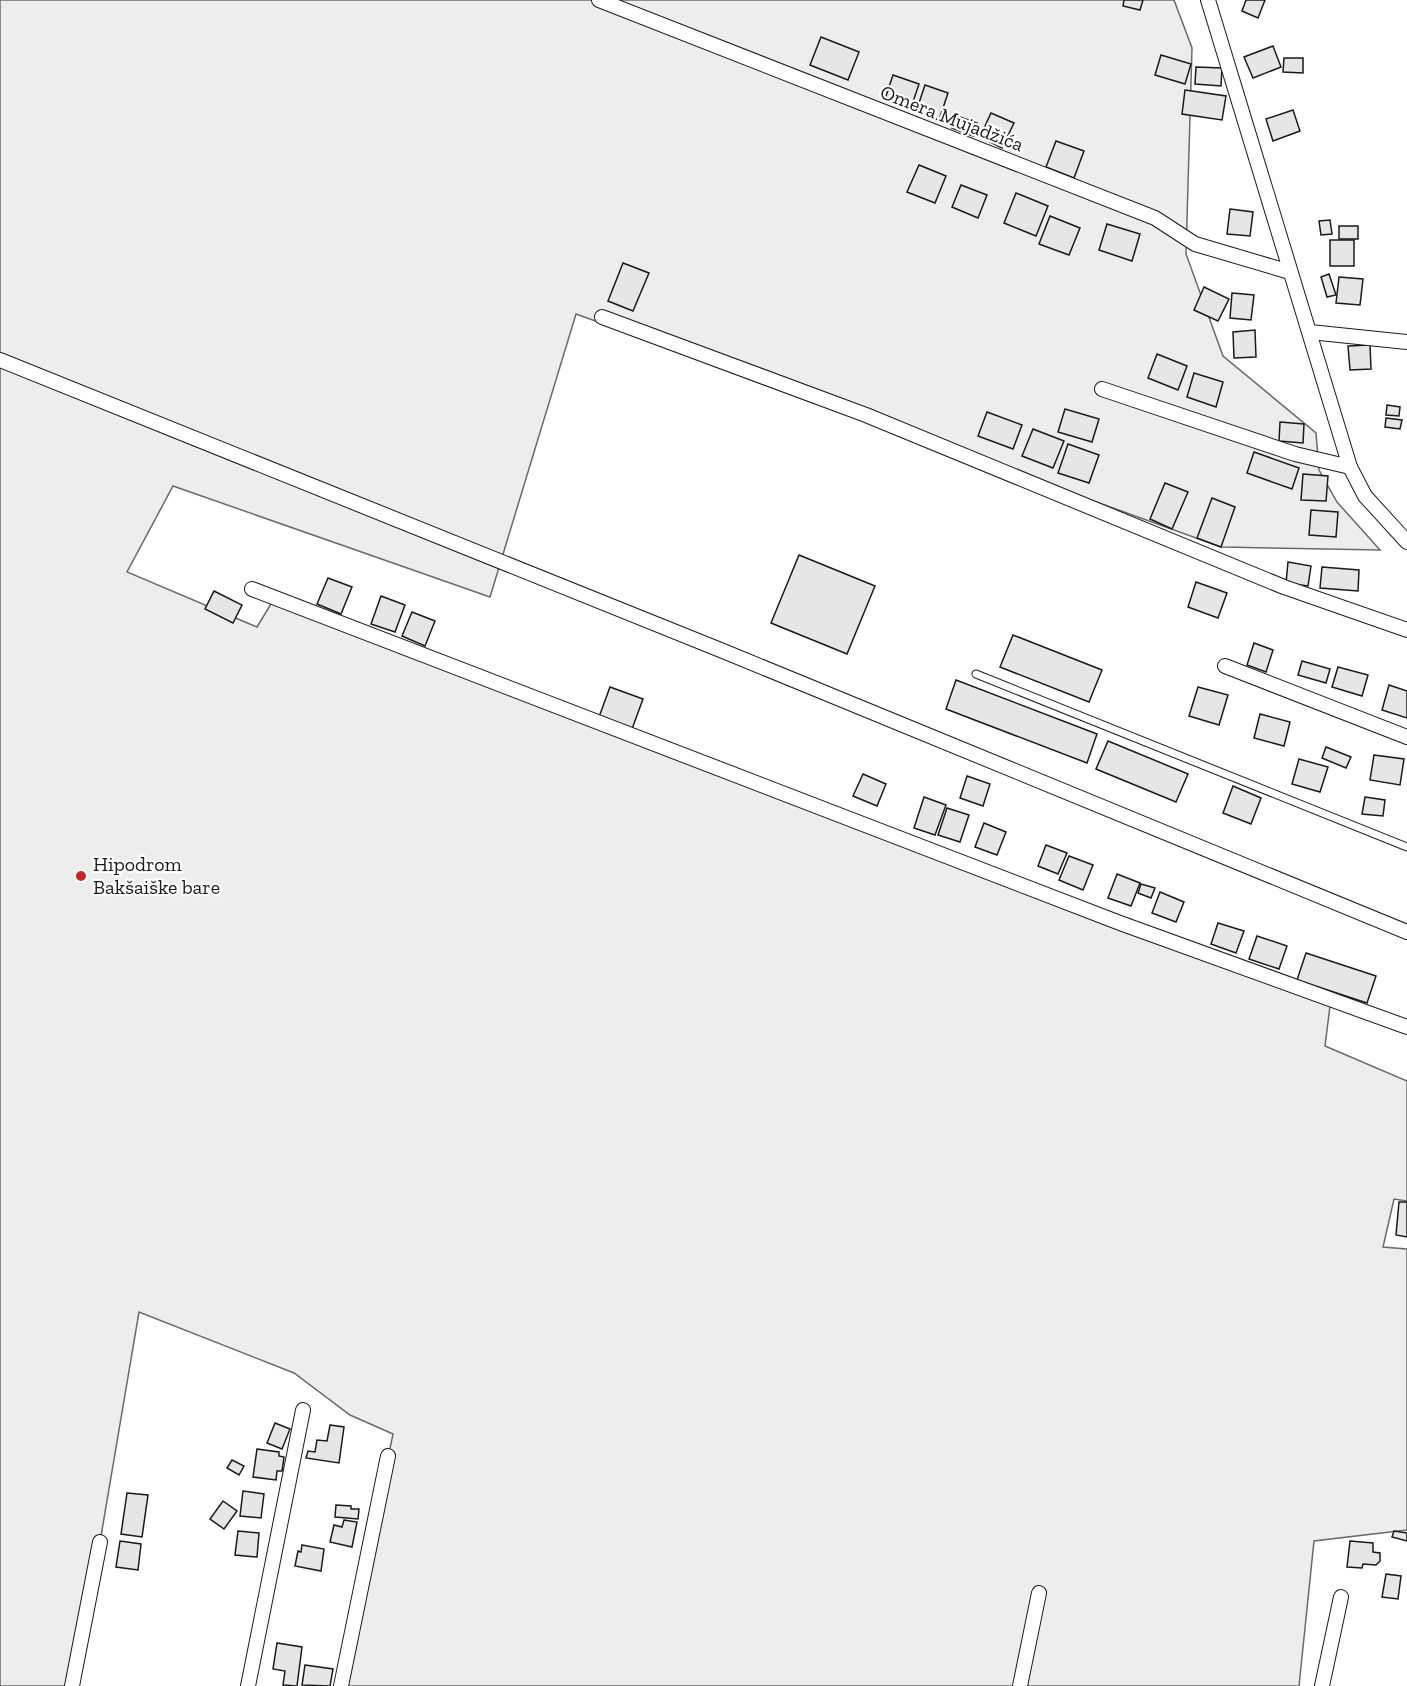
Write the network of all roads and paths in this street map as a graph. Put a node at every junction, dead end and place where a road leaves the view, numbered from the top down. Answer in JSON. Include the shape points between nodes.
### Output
{"nodes":[{"id":1,"x":599,"y":0,"type":"edge"},
{"id":2,"x":1208,"y":0,"type":"edge"},
{"id":3,"x":1290,"y":272,"type":"junction"},
{"id":4,"x":602,"y":317,"type":"dead end"},
{"id":5,"x":1310,"y":332,"type":"junction"},
{"id":6,"x":1407,"y":342,"type":"edge"},
{"id":7,"x":0,"y":360,"type":"edge"},
{"id":8,"x":1102,"y":389,"type":"dead end"},
{"id":9,"x":1350,"y":467,"type":"junction"},
{"id":10,"x":1407,"y":542,"type":"edge"},
{"id":11,"x":252,"y":589,"type":"dead end"},
{"id":12,"x":1407,"y":630,"type":"edge"},
{"id":13,"x":1225,"y":666,"type":"dead end"},
{"id":14,"x":976,"y":674,"type":"dead end"},
{"id":15,"x":1407,"y":737,"type":"edge"},
{"id":16,"x":1407,"y":847,"type":"edge"},
{"id":17,"x":1407,"y":932,"type":"edge"},
{"id":18,"x":1407,"y":1027,"type":"edge"},
{"id":19,"x":303,"y":1410,"type":"dead end"},
{"id":20,"x":388,"y":1456,"type":"dead end"},
{"id":21,"x":100,"y":1542,"type":"dead end"},
{"id":22,"x":1039,"y":1593,"type":"dead end"},
{"id":23,"x":1341,"y":1597,"type":"dead end"},
{"id":24,"x":72,"y":1686,"type":"edge"},
{"id":25,"x":248,"y":1686,"type":"edge"},
{"id":26,"x":342,"y":1686,"type":"edge"},
{"id":27,"x":1020,"y":1686,"type":"edge"},
{"id":28,"x":1322,"y":1686,"type":"edge"}],
"edges":[{"from":1,"to":3,"type":"street","name":"Omera Mujadžića","via":[[1155,218],[1196,244]]},
{"from":2,"to":3,"type":"street"},
{"from":3,"to":5,"type":"street"},
{"from":4,"to":12,"type":"street","via":[[866,415],[1284,586]]},
{"from":5,"to":6,"type":"street"},
{"from":5,"to":9,"type":"street"},
{"from":7,"to":17,"type":"street"},
{"from":8,"to":9,"type":"street","via":[[1295,454]]},
{"from":9,"to":10,"type":"street","via":[[1365,496]]},
{"from":11,"to":18,"type":"street","via":[[1120,923]]},
{"from":13,"to":15,"type":"street"},
{"from":14,"to":16,"type":"lane"},
{"from":19,"to":25,"type":"street"},
{"from":20,"to":26,"type":"street"},
{"from":21,"to":24,"type":"street"},
{"from":22,"to":27,"type":"street"},
{"from":23,"to":28,"type":"street"}]}
